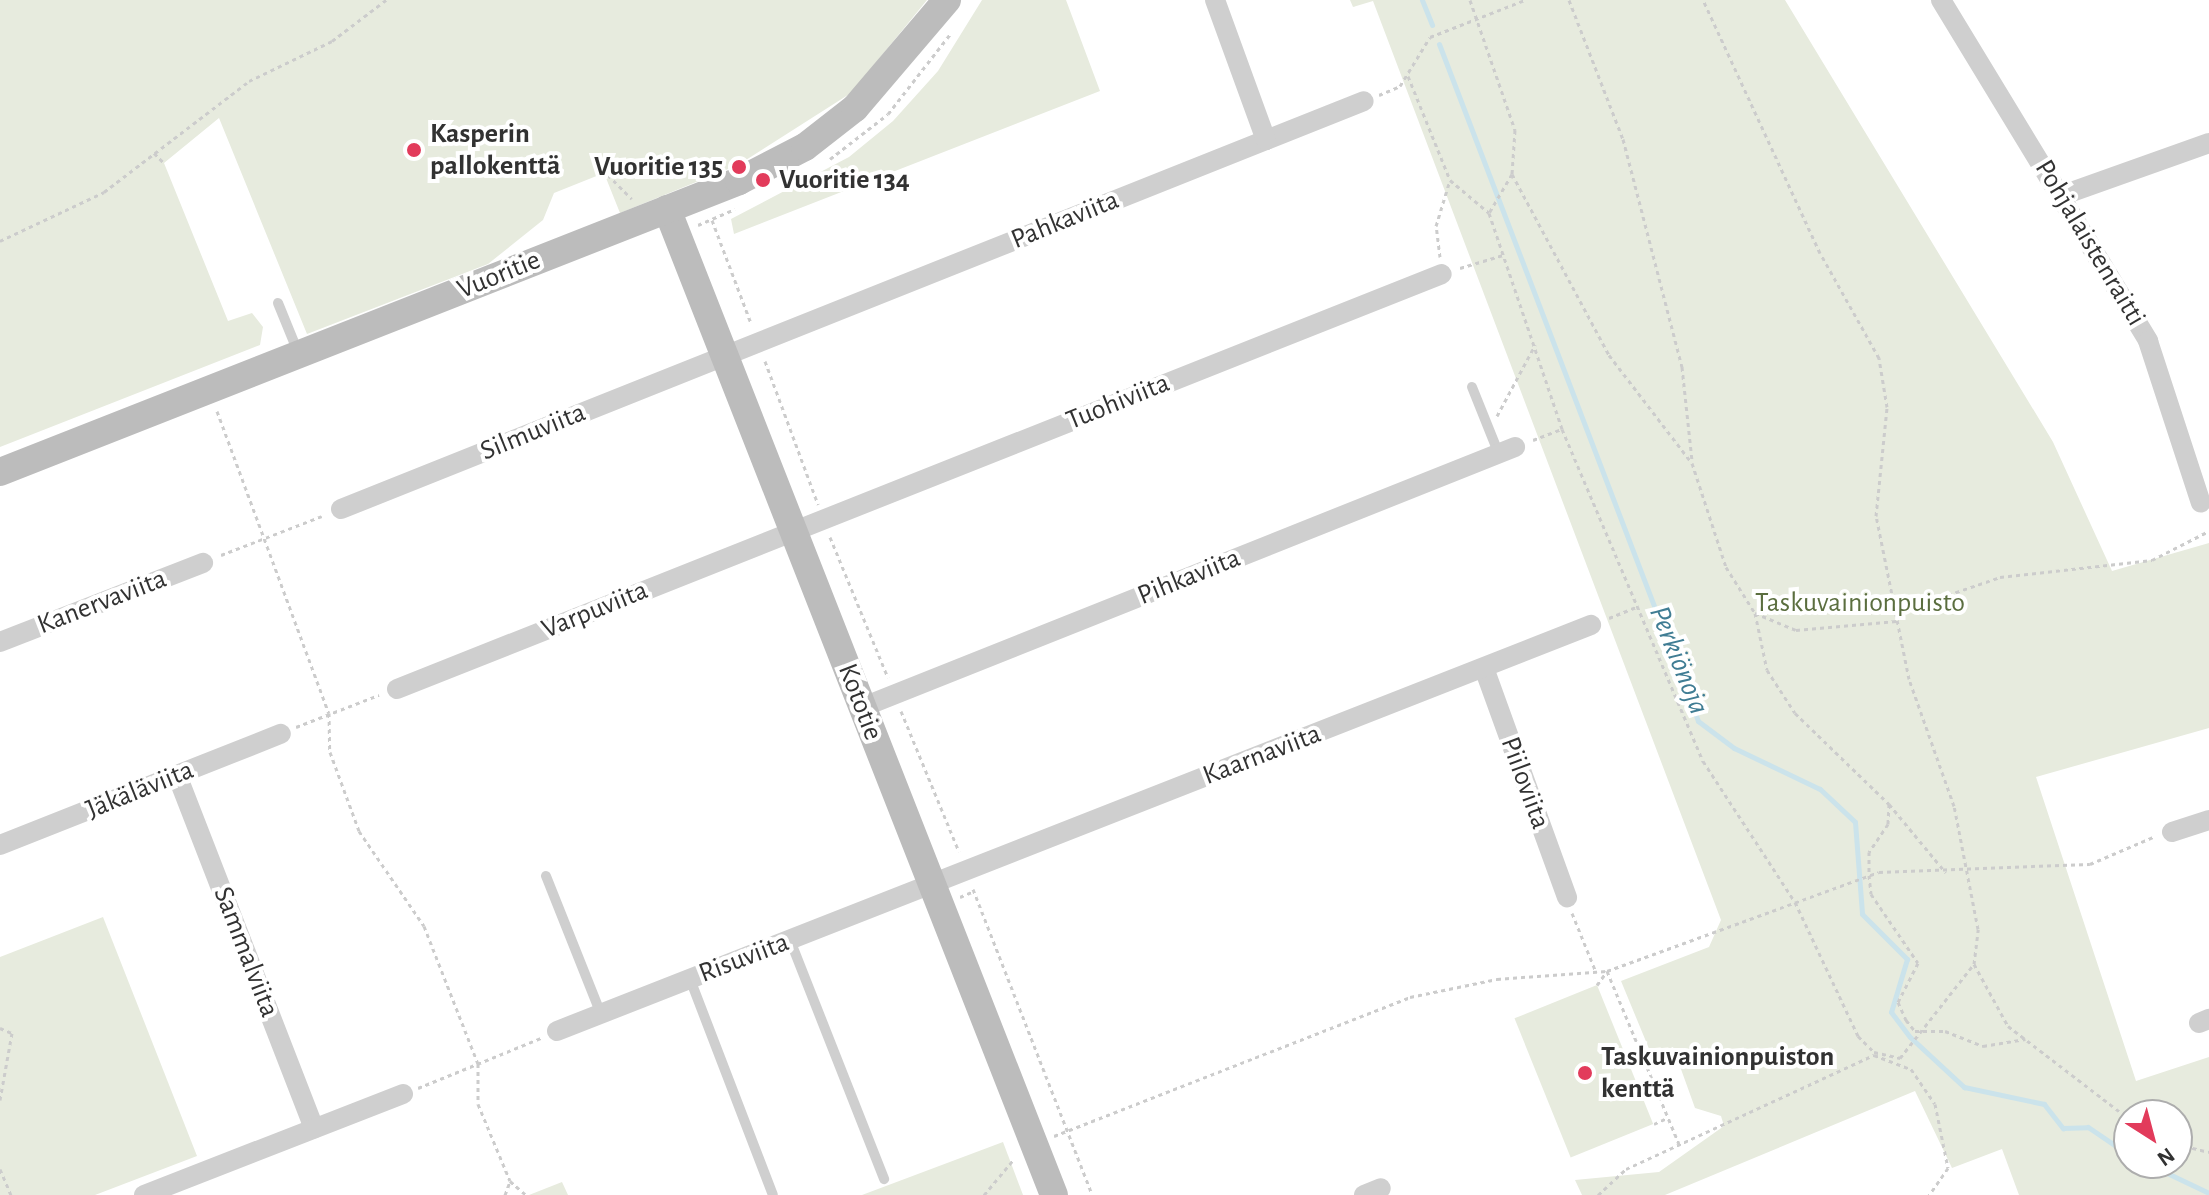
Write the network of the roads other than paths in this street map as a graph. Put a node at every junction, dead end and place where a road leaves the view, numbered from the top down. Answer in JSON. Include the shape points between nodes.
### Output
{"nodes":[{"id":1,"x":947,"y":0,"type":"edge"},
{"id":2,"x":1215,"y":0,"type":"edge"},
{"id":3,"x":1941,"y":0,"type":"edge"},
{"id":4,"x":1364,"y":101,"type":"road end"},
{"id":5,"x":1266,"y":140,"type":"junction"},
{"id":6,"x":2209,"y":143,"type":"edge"},
{"id":7,"x":2063,"y":195,"type":"junction"},
{"id":8,"x":667,"y":209,"type":"junction"},
{"id":9,"x":1442,"y":274,"type":"road end"},
{"id":10,"x":278,"y":303,"type":"dead end"},
{"id":11,"x":299,"y":354,"type":"junction"},
{"id":12,"x":724,"y":356,"type":"junction"},
{"id":13,"x":1472,"y":387,"type":"dead end"},
{"id":14,"x":1507,"y":451,"type":"joint"},
{"id":15,"x":0,"y":472,"type":"edge"},
{"id":16,"x":2201,"y":503,"type":"dead end"},
{"id":17,"x":341,"y":509,"type":"road end"},
{"id":18,"x":793,"y":531,"type":"junction"},
{"id":19,"x":203,"y":563,"type":"road end"},
{"id":20,"x":1591,"y":625,"type":"road end"},
{"id":21,"x":0,"y":642,"type":"edge"},
{"id":22,"x":1484,"y":668,"type":"junction"},
{"id":23,"x":397,"y":689,"type":"road end"},
{"id":24,"x":863,"y":707,"type":"junction"},
{"id":25,"x":281,"y":734,"type":"road end"},
{"id":26,"x":177,"y":775,"type":"junction"},
{"id":27,"x":2209,"y":820,"type":"edge"},
{"id":28,"x":2172,"y":832,"type":"road end"},
{"id":29,"x":0,"y":845,"type":"edge"},
{"id":30,"x":546,"y":876,"type":"dead end"},
{"id":31,"x":932,"y":884,"type":"junction"},
{"id":32,"x":1567,"y":897,"type":"road end"},
{"id":33,"x":790,"y":940,"type":"junction"},
{"id":34,"x":690,"y":979,"type":"junction"},
{"id":35,"x":601,"y":1014,"type":"junction"},
{"id":36,"x":557,"y":1031,"type":"road end"},
{"id":37,"x":403,"y":1094,"type":"road end"},
{"id":38,"x":314,"y":1128,"type":"junction"},
{"id":39,"x":884,"y":1179,"type":"dead end"},
{"id":40,"x":144,"y":1195,"type":"edge"},
{"id":41,"x":773,"y":1195,"type":"edge"},
{"id":42,"x":1054,"y":1195,"type":"edge"}],
"edges":[{"from":1,"to":8,"type":"street","name":"Vuoritie","via":[[855,108],[805,147]]},
{"from":2,"to":5,"type":"street"},
{"from":3,"to":7,"type":"street","name":"Pohjalaistenraitti"},
{"from":4,"to":5,"type":"street","name":"Pahkaviita"},
{"from":5,"to":12,"type":"street","name":"Pahkaviita"},
{"from":6,"to":7,"type":"street"},
{"from":7,"to":16,"type":"street","name":"Pohjalaistenraitti","via":[[2148,341]]},
{"from":8,"to":11,"type":"street","name":"Vuoritie"},
{"from":8,"to":12,"type":"street","name":"Kototie"},
{"from":9,"to":18,"type":"street","name":"Tuohiviita"},
{"from":10,"to":11,"type":"lane"},
{"from":11,"to":15,"type":"street","name":"Vuoritie"},
{"from":12,"to":17,"type":"street","name":"Silmuviita"},
{"from":12,"to":18,"type":"street","name":"Kototie"},
{"from":13,"to":14,"type":"lane","via":[[1489,430]]},
{"from":14,"to":24,"type":"street","name":"Pihkaviita"},
{"from":18,"to":23,"type":"street","name":"Varpuviita"},
{"from":18,"to":24,"type":"street","name":"Kototie"},
{"from":19,"to":21,"type":"street","name":"Kanervaviita"},
{"from":20,"to":22,"type":"street","name":"Kaarnaviita"},
{"from":22,"to":31,"type":"street","name":"Kaarnaviita"},
{"from":22,"to":32,"type":"street","name":"Piiloviita"},
{"from":24,"to":31,"type":"street","name":"Kototie"},
{"from":25,"to":26,"type":"street","name":"Jäkäläviita"},
{"from":26,"to":29,"type":"street","name":"Jäkäläviita"},
{"from":26,"to":38,"type":"street","name":"Sammalviita"},
{"from":27,"to":28,"type":"street"},
{"from":30,"to":35,"type":"lane"},
{"from":31,"to":33,"type":"street","name":"Risuviita"},
{"from":31,"to":42,"type":"street","name":"Kototie"},
{"from":33,"to":34,"type":"street","name":"Risuviita"},
{"from":33,"to":39,"type":"lane"},
{"from":34,"to":35,"type":"street","name":"Risuviita"},
{"from":34,"to":41,"type":"lane"},
{"from":35,"to":36,"type":"street","name":"Risuviita"},
{"from":37,"to":38,"type":"street"},
{"from":38,"to":40,"type":"street"}]}
